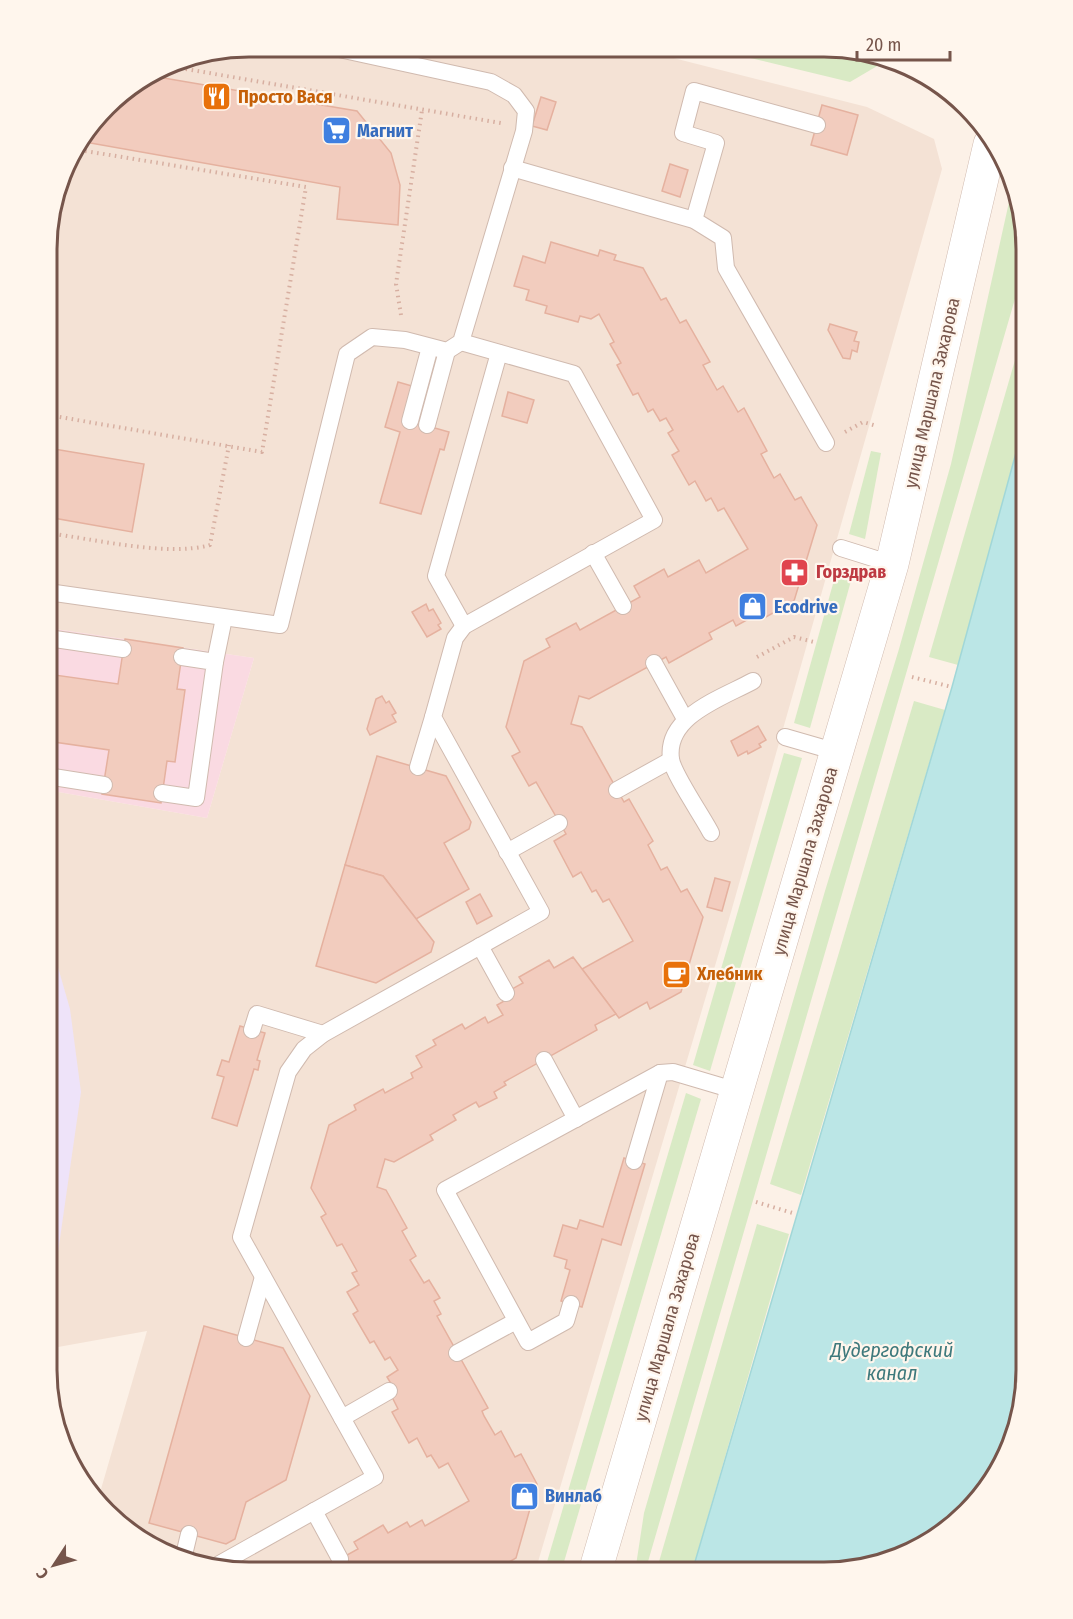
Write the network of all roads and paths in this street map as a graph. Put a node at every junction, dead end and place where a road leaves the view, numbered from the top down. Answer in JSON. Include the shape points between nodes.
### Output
{"nodes":[{"id":1,"x":376,"y":57,"type":"edge"},
{"id":2,"x":184,"y":69,"type":"edge"},
{"id":3,"x":422,"y":110,"type":"junction"},
{"id":4,"x":512,"y":125,"type":"dead end"},
{"id":5,"x":817,"y":125,"type":"dead end"},
{"id":6,"x":84,"y":151,"type":"edge"},
{"id":7,"x":988,"y":151,"type":"edge"},
{"id":8,"x":512,"y":168,"type":"junction"},
{"id":9,"x":694,"y":220,"type":"junction"},
{"id":10,"x":405,"y":340,"type":"junction"},
{"id":11,"x":430,"y":347,"type":"junction"},
{"id":12,"x":454,"y":347,"type":"junction"},
{"id":13,"x":499,"y":353,"type":"junction"},
{"id":14,"x":57,"y":417,"type":"edge"},
{"id":15,"x":410,"y":421,"type":"dead end"},
{"id":16,"x":426,"y":425,"type":"dead end"},
{"id":17,"x":877,"y":426,"type":"dead end"},
{"id":18,"x":826,"y":443,"type":"joint"},
{"id":19,"x":229,"y":446,"type":"junction"},
{"id":20,"x":57,"y":534,"type":"edge"},
{"id":21,"x":841,"y":548,"type":"dead end"},
{"id":22,"x":593,"y":553,"type":"junction"},
{"id":23,"x":892,"y":564,"type":"junction"},
{"id":24,"x":57,"y":593,"type":"edge"},
{"id":25,"x":623,"y":606,"type":"dead end"},
{"id":26,"x":224,"y":618,"type":"junction"},
{"id":27,"x":464,"y":626,"type":"junction"},
{"id":28,"x":57,"y":639,"type":"edge"},
{"id":29,"x":123,"y":649,"type":"dead end"},
{"id":30,"x":182,"y":657,"type":"dead end"},
{"id":31,"x":216,"y":662,"type":"junction"},
{"id":32,"x":654,"y":663,"type":"dead end"},
{"id":33,"x":912,"y":677,"type":"dead end"},
{"id":34,"x":753,"y":681,"type":"dead end"},
{"id":35,"x":952,"y":687,"type":"dead end"},
{"id":36,"x":433,"y":717,"type":"junction"},
{"id":37,"x":685,"y":719,"type":"junction"},
{"id":38,"x":785,"y":737,"type":"dead end"},
{"id":39,"x":837,"y":752,"type":"junction"},
{"id":40,"x":671,"y":760,"type":"junction"},
{"id":41,"x":418,"y":767,"type":"dead end"},
{"id":42,"x":57,"y":777,"type":"edge"},
{"id":43,"x":104,"y":784,"type":"dead end"},
{"id":44,"x":617,"y":790,"type":"dead end"},
{"id":45,"x":162,"y":793,"type":"dead end"},
{"id":46,"x":559,"y":823,"type":"dead end"},
{"id":47,"x":711,"y":833,"type":"dead end"},
{"id":48,"x":507,"y":852,"type":"junction"},
{"id":49,"x":480,"y":946,"type":"junction"},
{"id":50,"x":506,"y":993,"type":"dead end"},
{"id":51,"x":252,"y":1030,"type":"dead end"},
{"id":52,"x":323,"y":1034,"type":"junction"},
{"id":53,"x":543,"y":1060,"type":"dead end"},
{"id":54,"x":660,"y":1074,"type":"junction"},
{"id":55,"x":737,"y":1091,"type":"junction"},
{"id":56,"x":576,"y":1119,"type":"junction"},
{"id":57,"x":634,"y":1161,"type":"dead end"},
{"id":58,"x":756,"y":1202,"type":"dead end"},
{"id":59,"x":796,"y":1214,"type":"dead end"},
{"id":60,"x":263,"y":1276,"type":"junction"},
{"id":61,"x":571,"y":1304,"type":"dead end"},
{"id":62,"x":516,"y":1321,"type":"junction"},
{"id":63,"x":246,"y":1338,"type":"dead end"},
{"id":64,"x":457,"y":1353,"type":"dead end"},
{"id":65,"x":389,"y":1391,"type":"dead end"},
{"id":66,"x":342,"y":1418,"type":"junction"},
{"id":67,"x":314,"y":1511,"type":"junction"},
{"id":68,"x":189,"y":1534,"type":"dead end"},
{"id":69,"x":185,"y":1550,"type":"edge"},
{"id":70,"x":340,"y":1559,"type":"dead end"},
{"id":71,"x":226,"y":1560,"type":"edge"},
{"id":72,"x":598,"y":1562,"type":"edge"}],
"edges":[{"from":1,"to":8,"type":"lane","via":[[491,82],[514,95],[526,111]]},
{"from":2,"to":3,"type":"path"},
{"from":3,"to":4,"type":"path"},
{"from":3,"to":10,"type":"path","via":[[396,285]]},
{"from":5,"to":9,"type":"lane","via":[[694,91],[683,133],[716,143]]},
{"from":6,"to":19,"type":"path","via":[[306,187],[262,452]]},
{"from":7,"to":23,"type":"street","name":"улица Маршала Захарова"},
{"from":8,"to":9,"type":"lane"},
{"from":8,"to":12,"type":"lane"},
{"from":9,"to":18,"type":"lane","via":[[723,238],[726,268]]},
{"from":10,"to":11,"type":"lane"},
{"from":10,"to":26,"type":"lane","via":[[372,336],[347,354],[280,625]]},
{"from":11,"to":12,"type":"lane"},
{"from":11,"to":15,"type":"lane"},
{"from":12,"to":13,"type":"lane"},
{"from":12,"to":16,"type":"lane"},
{"from":13,"to":22,"type":"lane","via":[[574,374],[654,519]]},
{"from":13,"to":27,"type":"lane","via":[[436,576]]},
{"from":14,"to":19,"type":"path"},
{"from":17,"to":18,"type":"path","via":[[863,422]]},
{"from":19,"to":20,"type":"path","via":[[210,545],[192,550],[166,549]]},
{"from":21,"to":23,"type":"lane"},
{"from":22,"to":25,"type":"lane"},
{"from":22,"to":27,"type":"lane"},
{"from":23,"to":39,"type":"street","name":"улица Маршала Захарова"},
{"from":24,"to":26,"type":"lane"},
{"from":26,"to":31,"type":"lane"},
{"from":27,"to":36,"type":"lane","via":[[455,638]]},
{"from":28,"to":29,"type":"lane"},
{"from":30,"to":31,"type":"lane"},
{"from":31,"to":45,"type":"lane","via":[[196,798]]},
{"from":32,"to":37,"type":"lane"},
{"from":33,"to":35,"type":"path"},
{"from":34,"to":37,"type":"lane"},
{"from":36,"to":41,"type":"lane"},
{"from":36,"to":48,"type":"lane"},
{"from":37,"to":40,"type":"lane","via":[[672,737]]},
{"from":38,"to":39,"type":"lane"},
{"from":39,"to":55,"type":"street","name":"улица Маршала Захарова"},
{"from":40,"to":44,"type":"lane"},
{"from":40,"to":47,"type":"lane"},
{"from":42,"to":43,"type":"lane"},
{"from":46,"to":48,"type":"lane"},
{"from":48,"to":49,"type":"lane","via":[[541,912]]},
{"from":49,"to":50,"type":"lane"},
{"from":49,"to":52,"type":"lane"},
{"from":51,"to":52,"type":"lane","via":[[257,1014]]},
{"from":52,"to":60,"type":"lane","via":[[304,1049],[288,1072],[241,1237]]},
{"from":53,"to":56,"type":"lane"},
{"from":54,"to":55,"type":"lane","via":[[673,1072]]},
{"from":54,"to":56,"type":"lane"},
{"from":54,"to":57,"type":"lane"},
{"from":55,"to":72,"type":"street","name":"улица Маршала Захарова"},
{"from":56,"to":62,"type":"lane","via":[[445,1190]]},
{"from":58,"to":59,"type":"path"},
{"from":60,"to":63,"type":"lane"},
{"from":60,"to":66,"type":"lane"},
{"from":61,"to":62,"type":"lane","via":[[566,1321],[528,1342]]},
{"from":62,"to":64,"type":"lane"},
{"from":65,"to":66,"type":"lane"},
{"from":66,"to":67,"type":"lane","via":[[375,1477]]},
{"from":67,"to":70,"type":"lane"},
{"from":67,"to":71,"type":"lane"},
{"from":68,"to":69,"type":"lane"}]}
